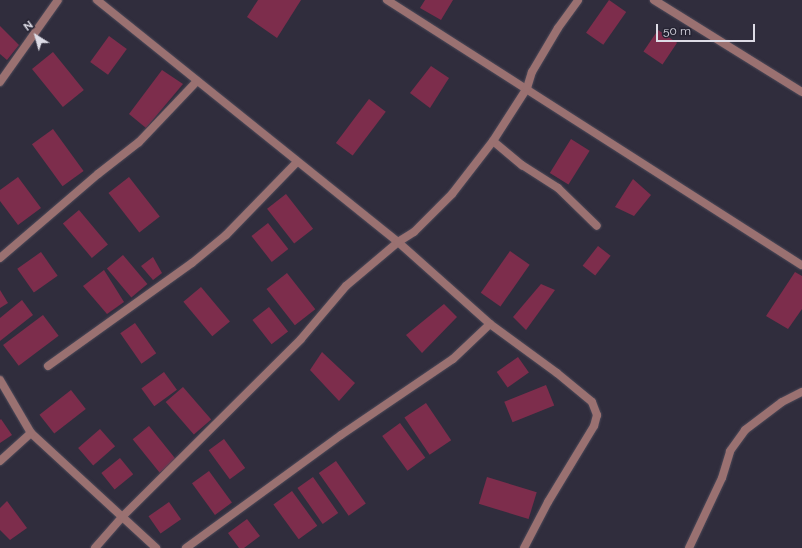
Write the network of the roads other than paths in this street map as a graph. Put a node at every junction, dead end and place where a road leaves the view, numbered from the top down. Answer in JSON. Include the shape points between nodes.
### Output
{"nodes":[{"id":1,"x":58,"y":0,"type":"edge"},
{"id":2,"x":97,"y":0,"type":"edge"},
{"id":3,"x":387,"y":0,"type":"edge"},
{"id":4,"x":578,"y":0,"type":"edge"},
{"id":5,"x":654,"y":0,"type":"edge"},
{"id":6,"x":197,"y":81,"type":"junction"},
{"id":7,"x":0,"y":82,"type":"edge"},
{"id":8,"x":527,"y":88,"type":"junction"},
{"id":9,"x":802,"y":92,"type":"edge"},
{"id":10,"x":493,"y":141,"type":"junction"},
{"id":11,"x":297,"y":162,"type":"junction"},
{"id":12,"x":597,"y":226,"type":"dead end"},
{"id":13,"x":398,"y":242,"type":"junction"},
{"id":14,"x":0,"y":258,"type":"edge"},
{"id":15,"x":802,"y":265,"type":"edge"},
{"id":16,"x":490,"y":324,"type":"junction"},
{"id":17,"x":48,"y":366,"type":"dead end"},
{"id":18,"x":0,"y":380,"type":"edge"},
{"id":19,"x":802,"y":392,"type":"edge"},
{"id":20,"x":31,"y":433,"type":"junction"},
{"id":21,"x":0,"y":461,"type":"edge"},
{"id":22,"x":123,"y":516,"type":"junction"},
{"id":23,"x":95,"y":548,"type":"edge"},
{"id":24,"x":156,"y":548,"type":"edge"},
{"id":25,"x":186,"y":548,"type":"edge"},
{"id":26,"x":524,"y":548,"type":"edge"},
{"id":27,"x":689,"y":548,"type":"edge"}],
"edges":[{"from":1,"to":7,"type":"street"},
{"from":2,"to":6,"type":"street"},
{"from":3,"to":8,"type":"street"},
{"from":4,"to":8,"type":"street","via":[[532,72]]},
{"from":5,"to":9,"type":"street"},
{"from":6,"to":11,"type":"street"},
{"from":6,"to":14,"type":"street","via":[[139,142]]},
{"from":8,"to":10,"type":"street"},
{"from":8,"to":15,"type":"street"},
{"from":10,"to":12,"type":"street","via":[[522,165],[558,188]]},
{"from":10,"to":13,"type":"street","via":[[452,194],[414,232]]},
{"from":11,"to":13,"type":"street"},
{"from":11,"to":17,"type":"street","via":[[226,235],[192,263]]},
{"from":13,"to":16,"type":"street"},
{"from":13,"to":22,"type":"street","via":[[346,286],[300,339]]},
{"from":16,"to":25,"type":"street","via":[[453,359],[341,435]]},
{"from":16,"to":26,"type":"street","via":[[569,382],[592,402],[597,415],[591,431],[548,502]]},
{"from":18,"to":20,"type":"street"},
{"from":19,"to":27,"type":"street","via":[[782,402],[745,430],[730,451],[722,478]]},
{"from":20,"to":21,"type":"street"},
{"from":20,"to":22,"type":"street"},
{"from":22,"to":23,"type":"street"},
{"from":22,"to":24,"type":"street"}]}
